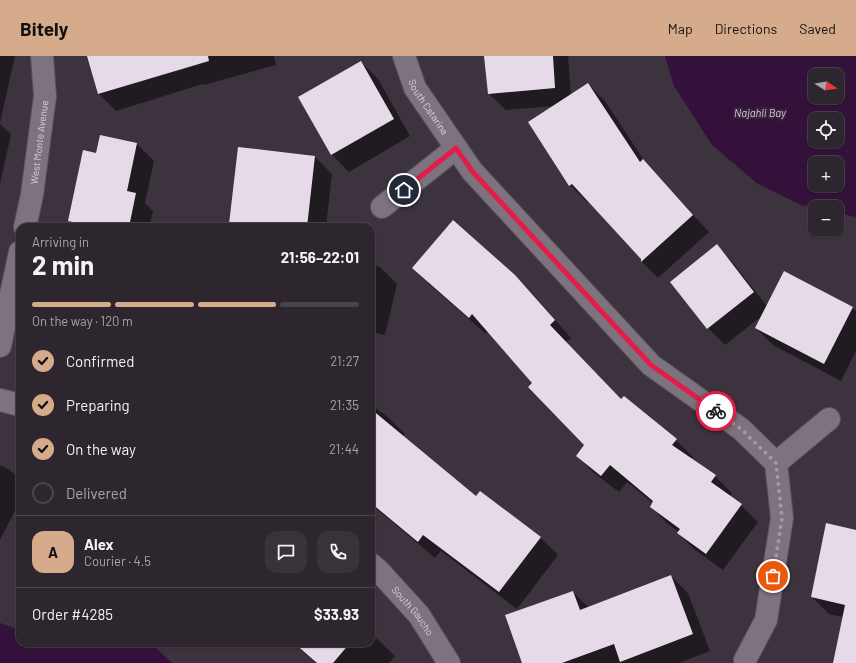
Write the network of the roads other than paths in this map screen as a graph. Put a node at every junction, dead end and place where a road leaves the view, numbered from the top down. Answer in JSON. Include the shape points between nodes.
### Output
{"nodes":[{"id":1,"x":42,"y":56,"type":"edge"},
{"id":2,"x":404,"y":56,"type":"edge"},
{"id":3,"x":456,"y":148,"type":"junction"},
{"id":4,"x":382,"y":207,"type":"dead end"},
{"id":5,"x":26,"y":223,"type":"edge"},
{"id":6,"x":16,"y":271,"type":"edge"},
{"id":7,"x":0,"y":346,"type":"edge"},
{"id":8,"x":0,"y":400,"type":"edge"},
{"id":9,"x":16,"y":404,"type":"edge"},
{"id":10,"x":828,"y":419,"type":"dead end"},
{"id":11,"x":776,"y":463,"type":"junction"},
{"id":12,"x":375,"y":567,"type":"edge"},
{"id":13,"x":745,"y":662,"type":"edge"},
{"id":14,"x":449,"y":663,"type":"edge"}],
"edges":[{"from":1,"to":5,"type":"street","name":"West Monte Avenue","via":[[45,96]]},
{"from":2,"to":3,"type":"street","name":"South Catarina","via":[[415,88]]},
{"from":3,"to":4,"type":"street"},
{"from":3,"to":11,"type":"street","name":"South Catarina","via":[[472,171],[651,365],[741,429]]},
{"from":6,"to":7,"type":"street"},
{"from":8,"to":9,"type":"street"},
{"from":10,"to":11,"type":"street"},
{"from":11,"to":13,"type":"street","via":[[782,518],[766,620]]},
{"from":12,"to":14,"type":"street","name":"South Gaucho","via":[[419,615]]}]}
